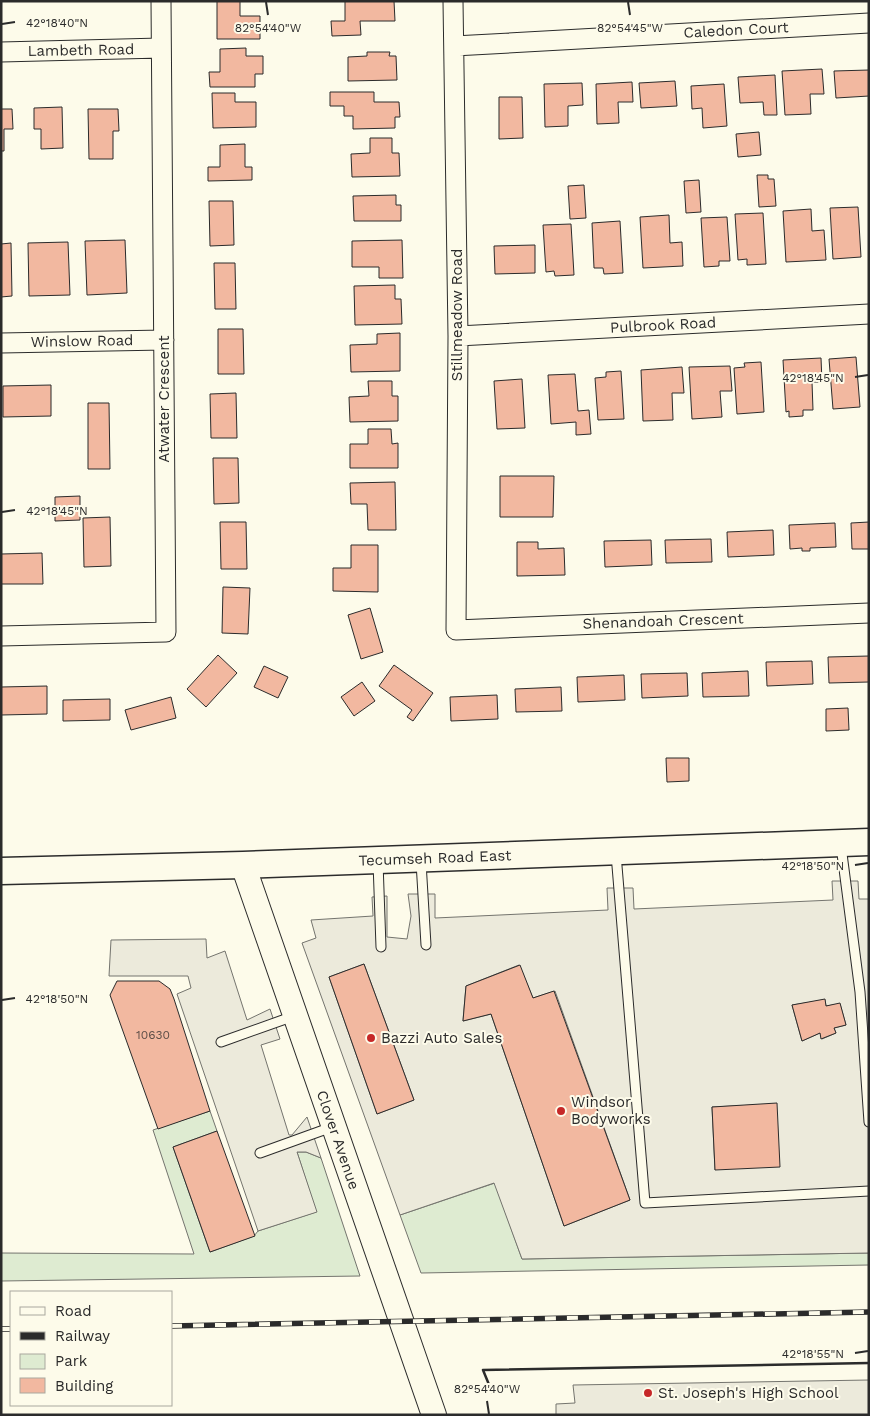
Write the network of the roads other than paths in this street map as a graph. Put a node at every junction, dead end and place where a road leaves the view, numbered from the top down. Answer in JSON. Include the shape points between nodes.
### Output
{"nodes":[{"id":1,"x":161,"y":1,"type":"edge"},
{"id":2,"x":453,"y":1,"type":"edge"},
{"id":3,"x":869,"y":23,"type":"edge"},
{"id":4,"x":454,"y":46,"type":"junction"},
{"id":5,"x":161,"y":48,"type":"junction"},
{"id":6,"x":1,"y":52,"type":"edge"},
{"id":7,"x":869,"y":314,"type":"edge"},
{"id":8,"x":458,"y":336,"type":"junction"},
{"id":9,"x":164,"y":340,"type":"junction"},
{"id":10,"x":1,"y":343,"type":"edge"},
{"id":11,"x":869,"y":613,"type":"edge"},
{"id":12,"x":456,"y":630,"type":"joint"},
{"id":13,"x":1,"y":636,"type":"edge"},
{"id":14,"x":869,"y":842,"type":"edge"},
{"id":15,"x":841,"y":844,"type":"junction"},
{"id":16,"x":615,"y":852,"type":"junction"},
{"id":17,"x":421,"y":859,"type":"junction"},
{"id":18,"x":378,"y":860,"type":"junction"},
{"id":19,"x":243,"y":865,"type":"junction"},
{"id":20,"x":1,"y":871,"type":"edge"},
{"id":21,"x":426,"y":945,"type":"dead end"},
{"id":22,"x":381,"y":947,"type":"dead end"},
{"id":23,"x":294,"y":1016,"type":"junction"},
{"id":24,"x":221,"y":1042,"type":"dead end"},
{"id":25,"x":869,"y":1122,"type":"edge"},
{"id":26,"x":333,"y":1127,"type":"junction"},
{"id":27,"x":260,"y":1152,"type":"dead end"},
{"id":28,"x":869,"y":1191,"type":"edge"},
{"id":29,"x":434,"y":1415,"type":"edge"}],
"edges":[{"from":1,"to":5,"type":"street","name":"Atwater Crescent"},
{"from":2,"to":4,"type":"street","name":"Stillmeadow Road"},
{"from":3,"to":4,"type":"street","name":"Caledon Court"},
{"from":4,"to":8,"type":"street","name":"Stillmeadow Road"},
{"from":5,"to":6,"type":"street","name":"Lambeth Road"},
{"from":5,"to":9,"type":"street","name":"Atwater Crescent"},
{"from":7,"to":8,"type":"street","name":"Pulbrook Road"},
{"from":8,"to":12,"type":"street","name":"Stillmeadow Road"},
{"from":9,"to":10,"type":"street","name":"Winslow Road"},
{"from":9,"to":13,"type":"street","name":"Atwater Crescent","via":[[166,632]]},
{"from":11,"to":12,"type":"street","name":"Shenandoah Crescent"},
{"from":14,"to":15,"type":"main road","name":"Tecumseh Road East"},
{"from":15,"to":16,"type":"main road","name":"Tecumseh Road East"},
{"from":15,"to":25,"type":"lane","via":[[860,992]]},
{"from":16,"to":17,"type":"main road","name":"Tecumseh Road East"},
{"from":16,"to":28,"type":"lane","via":[[646,1203]]},
{"from":17,"to":18,"type":"main road","name":"Tecumseh Road East"},
{"from":17,"to":21,"type":"lane"},
{"from":18,"to":19,"type":"main road","name":"Tecumseh Road East"},
{"from":18,"to":22,"type":"lane"},
{"from":19,"to":20,"type":"main road","name":"Tecumseh Road East"},
{"from":19,"to":23,"type":"street","name":"Clover Avenue"},
{"from":23,"to":24,"type":"lane"},
{"from":23,"to":26,"type":"street","name":"Clover Avenue"},
{"from":26,"to":27,"type":"lane"},
{"from":26,"to":29,"type":"street","name":"Clover Avenue"}]}
